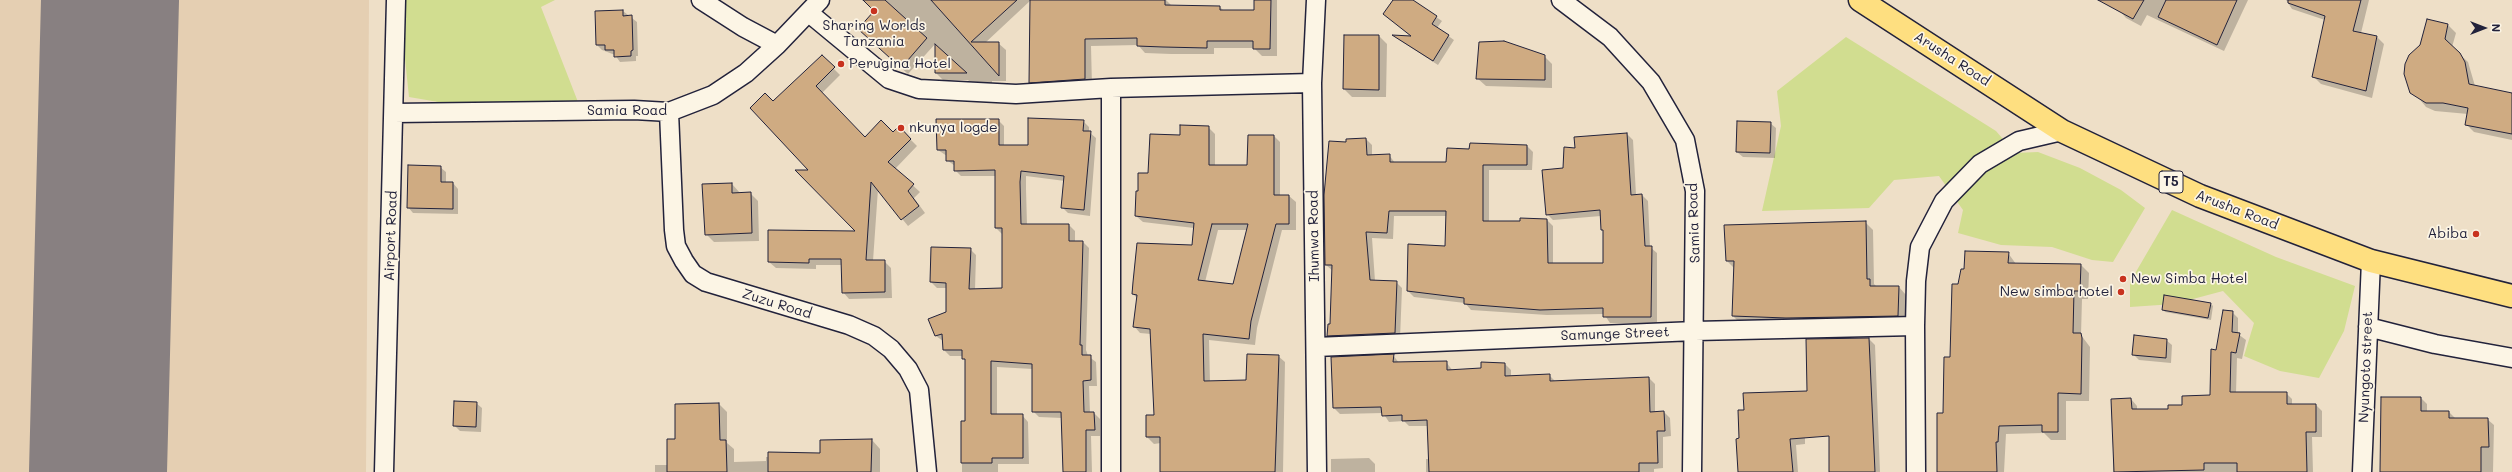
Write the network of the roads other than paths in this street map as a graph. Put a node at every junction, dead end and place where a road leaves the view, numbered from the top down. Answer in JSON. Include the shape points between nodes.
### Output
{"nodes":[{"id":1,"x":396,"y":0,"type":"edge"},
{"id":2,"x":701,"y":0,"type":"edge"},
{"id":3,"x":1316,"y":0,"type":"edge"},
{"id":4,"x":1561,"y":0,"type":"edge"},
{"id":5,"x":1860,"y":0,"type":"edge"},
{"id":6,"x":814,"y":7,"type":"edge"},
{"id":7,"x":777,"y":45,"type":"junction"},
{"id":8,"x":1312,"y":83,"type":"junction"},
{"id":9,"x":1111,"y":88,"type":"junction"},
{"id":10,"x":669,"y":112,"type":"junction"},
{"id":11,"x":394,"y":113,"type":"junction"},
{"id":12,"x":2062,"y":131,"type":"junction"},
{"id":13,"x":2371,"y":261,"type":"junction"},
{"id":14,"x":2512,"y":296,"type":"edge"},
{"id":15,"x":1915,"y":326,"type":"junction"},
{"id":16,"x":2368,"y":327,"type":"junction"},
{"id":17,"x":1695,"y":331,"type":"junction"},
{"id":18,"x":1316,"y":347,"type":"junction"},
{"id":19,"x":2512,"y":358,"type":"edge"},
{"id":20,"x":384,"y":472,"type":"edge"},
{"id":21,"x":927,"y":472,"type":"edge"},
{"id":22,"x":1111,"y":472,"type":"edge"},
{"id":23,"x":1317,"y":472,"type":"edge"},
{"id":24,"x":1692,"y":472,"type":"edge"},
{"id":25,"x":1916,"y":472,"type":"edge"},
{"id":26,"x":2362,"y":472,"type":"edge"}],
"edges":[{"from":1,"to":11,"type":"street","name":"Airport Road"},
{"from":2,"to":7,"type":"street"},
{"from":3,"to":8,"type":"street","name":"Ihumwa Road"},
{"from":4,"to":17,"type":"street","name":"Samia Road","via":[[1610,37],[1650,82],[1684,140],[1695,191]]},
{"from":5,"to":12,"type":"highway","name":"Arusha Road","number":"T5"},
{"from":6,"to":7,"type":"street","name":"Samia Road"},
{"from":6,"to":9,"type":"street","via":[[889,79],[919,90],[1016,94]]},
{"from":7,"to":10,"type":"street","name":"Samia Road","via":[[746,74],[712,95]]},
{"from":8,"to":9,"type":"street"},
{"from":8,"to":18,"type":"street","name":"Ihumwa Road"},
{"from":9,"to":22,"type":"street"},
{"from":10,"to":11,"type":"street","name":"Samia Road","via":[[634,110]]},
{"from":10,"to":21,"type":"street","name":"Zuzu Road","via":[[674,230],[676,246],[684,261],[694,274],[706,282],[849,325],[874,336],[891,349],[908,369],[919,390]]},
{"from":11,"to":20,"type":"street","name":"Airport Road"},
{"from":12,"to":13,"type":"highway","name":"Arusha Road","number":"T5","via":[[2200,196]]},
{"from":12,"to":15,"type":"street","via":[[2019,141],[1980,164],[1944,201],[1920,247]]},
{"from":13,"to":14,"type":"highway","name":"Arusha Road","number":"T5"},
{"from":13,"to":16,"type":"street","name":"Nyungoto street"},
{"from":15,"to":17,"type":"street","name":"Samunge Street"},
{"from":15,"to":25,"type":"street"},
{"from":16,"to":19,"type":"street","via":[[2435,344]]},
{"from":16,"to":26,"type":"street","name":"Nyungoto street"},
{"from":17,"to":18,"type":"street","name":"Samunge Street"},
{"from":17,"to":24,"type":"street","name":"Samia Road"},
{"from":18,"to":23,"type":"street","name":"Ihumwa Road"}]}
